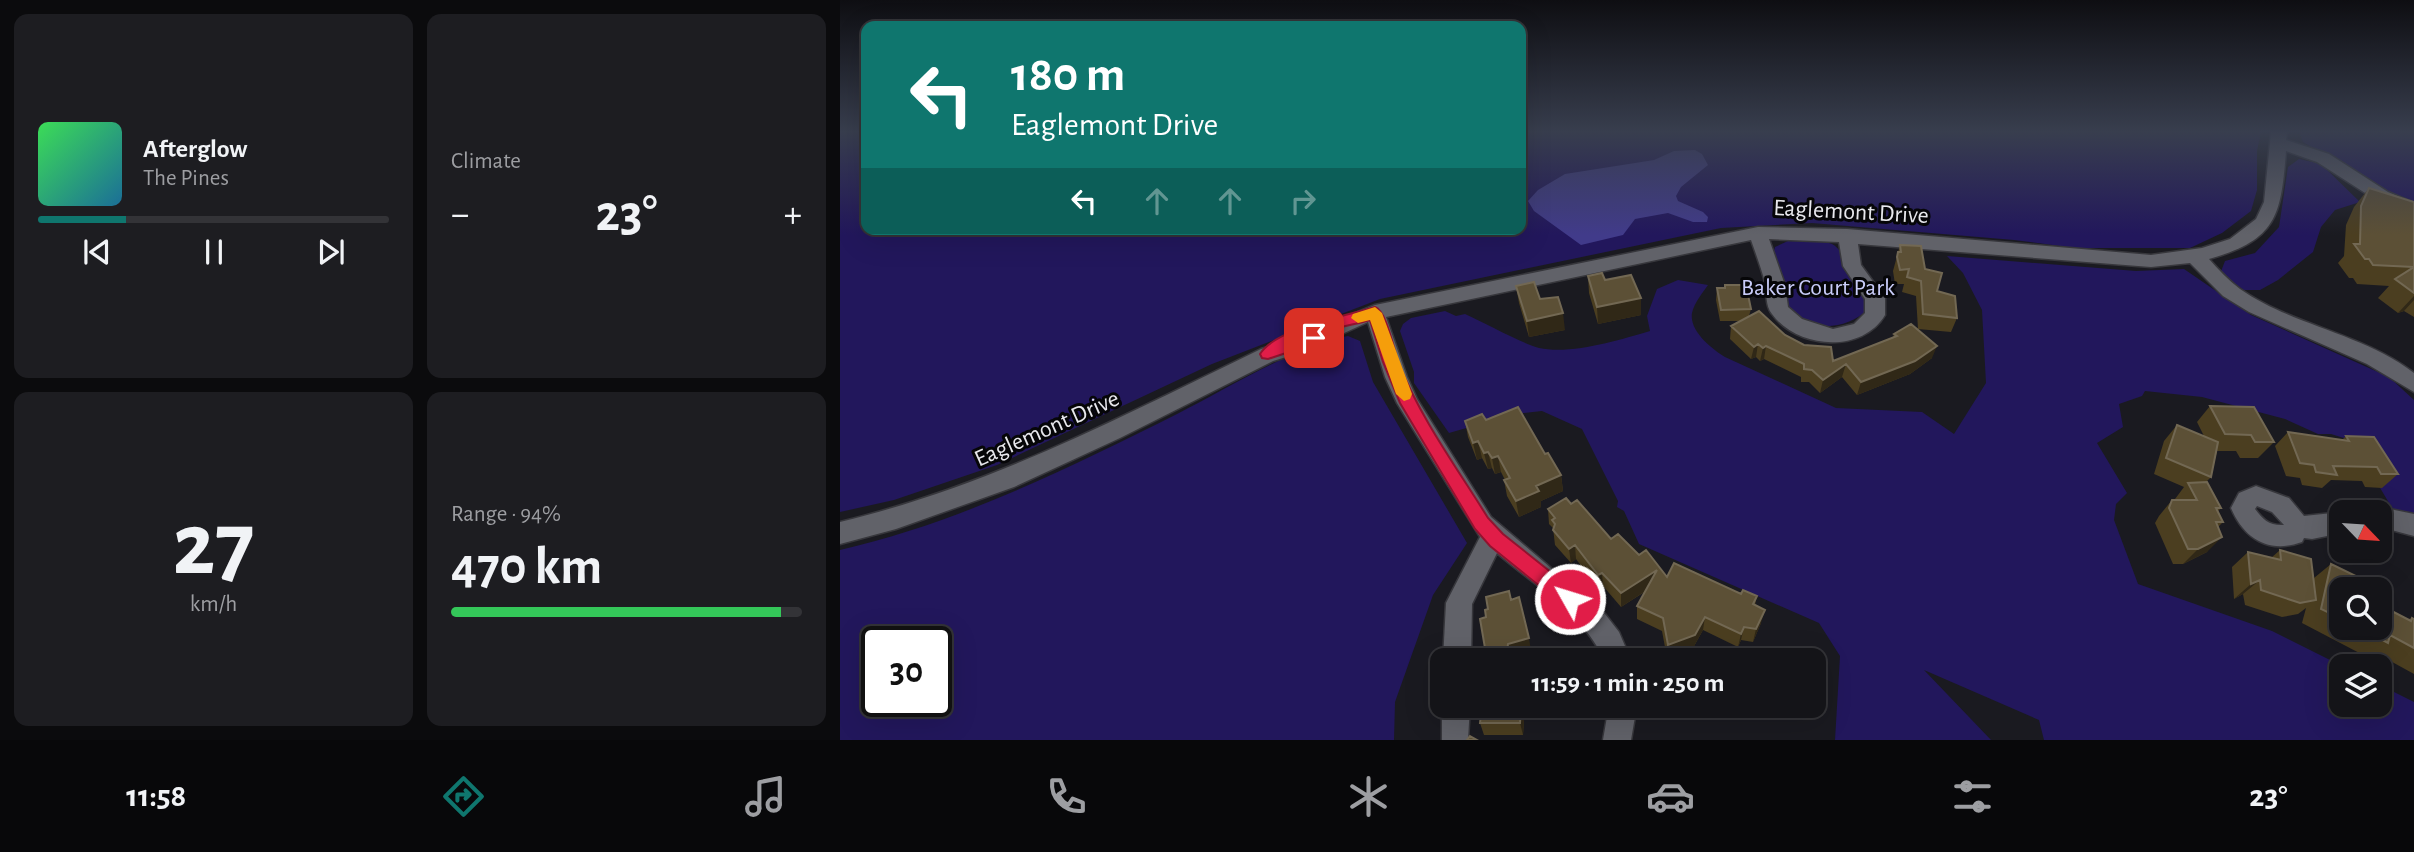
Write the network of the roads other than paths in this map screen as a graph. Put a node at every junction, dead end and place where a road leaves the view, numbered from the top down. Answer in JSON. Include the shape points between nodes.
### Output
{"nodes":[{"id":1,"x":2275,"y":167,"type":"edge"},
{"id":2,"x":2337,"y":167,"type":"edge"},
{"id":3,"x":2414,"y":210,"type":"edge"},
{"id":4,"x":1758,"y":233,"type":"junction"},
{"id":5,"x":1847,"y":235,"type":"junction"},
{"id":6,"x":2196,"y":257,"type":"junction"},
{"id":7,"x":1375,"y":313,"type":"junction"},
{"id":8,"x":2414,"y":384,"type":"edge"},
{"id":9,"x":2392,"y":520,"type":"edge"},
{"id":10,"x":2329,"y":525,"type":"edge"},
{"id":11,"x":2414,"y":525,"type":"edge"},
{"id":12,"x":2296,"y":526,"type":"dead end"},
{"id":13,"x":840,"y":533,"type":"edge"},
{"id":14,"x":1493,"y":536,"type":"junction"},
{"id":15,"x":1457,"y":648,"type":"edge"},
{"id":16,"x":1614,"y":648,"type":"edge"},
{"id":17,"x":1456,"y":718,"type":"edge"},
{"id":18,"x":1621,"y":718,"type":"edge"},
{"id":19,"x":1455,"y":736,"type":"dead end"},
{"id":20,"x":1617,"y":740,"type":"edge"}],
"edges":[{"from":1,"to":6,"type":"street","name":"Eaglemont Drive","via":[[2271,208],[2258,227],[2228,246]]},
{"from":2,"to":3,"type":"street"},
{"from":4,"to":5,"type":"street","name":"Eaglemont Drive"},
{"from":4,"to":5,"type":"street","via":[[1779,310],[1802,327],[1833,336],[1860,330],[1875,315],[1875,298],[1852,266]]},
{"from":4,"to":7,"type":"street","name":"Eaglemont Drive"},
{"from":5,"to":6,"type":"street","name":"Eaglemont Drive","via":[[2151,261]]},
{"from":6,"to":8,"type":"street","via":[[2234,295],[2371,358]]},
{"from":7,"to":13,"type":"street","name":"Eaglemont Drive","via":[[1268,354],[1022,473],[917,512]]},
{"from":7,"to":14,"type":"street","via":[[1408,403]]},
{"from":9,"to":11,"type":"street"},
{"from":10,"to":12,"type":"street"},
{"from":14,"to":15,"type":"street","via":[[1459,603]]},
{"from":14,"to":16,"type":"street","via":[[1570,599],[1602,629]]},
{"from":17,"to":19,"type":"street"},
{"from":18,"to":20,"type":"street"}]}
